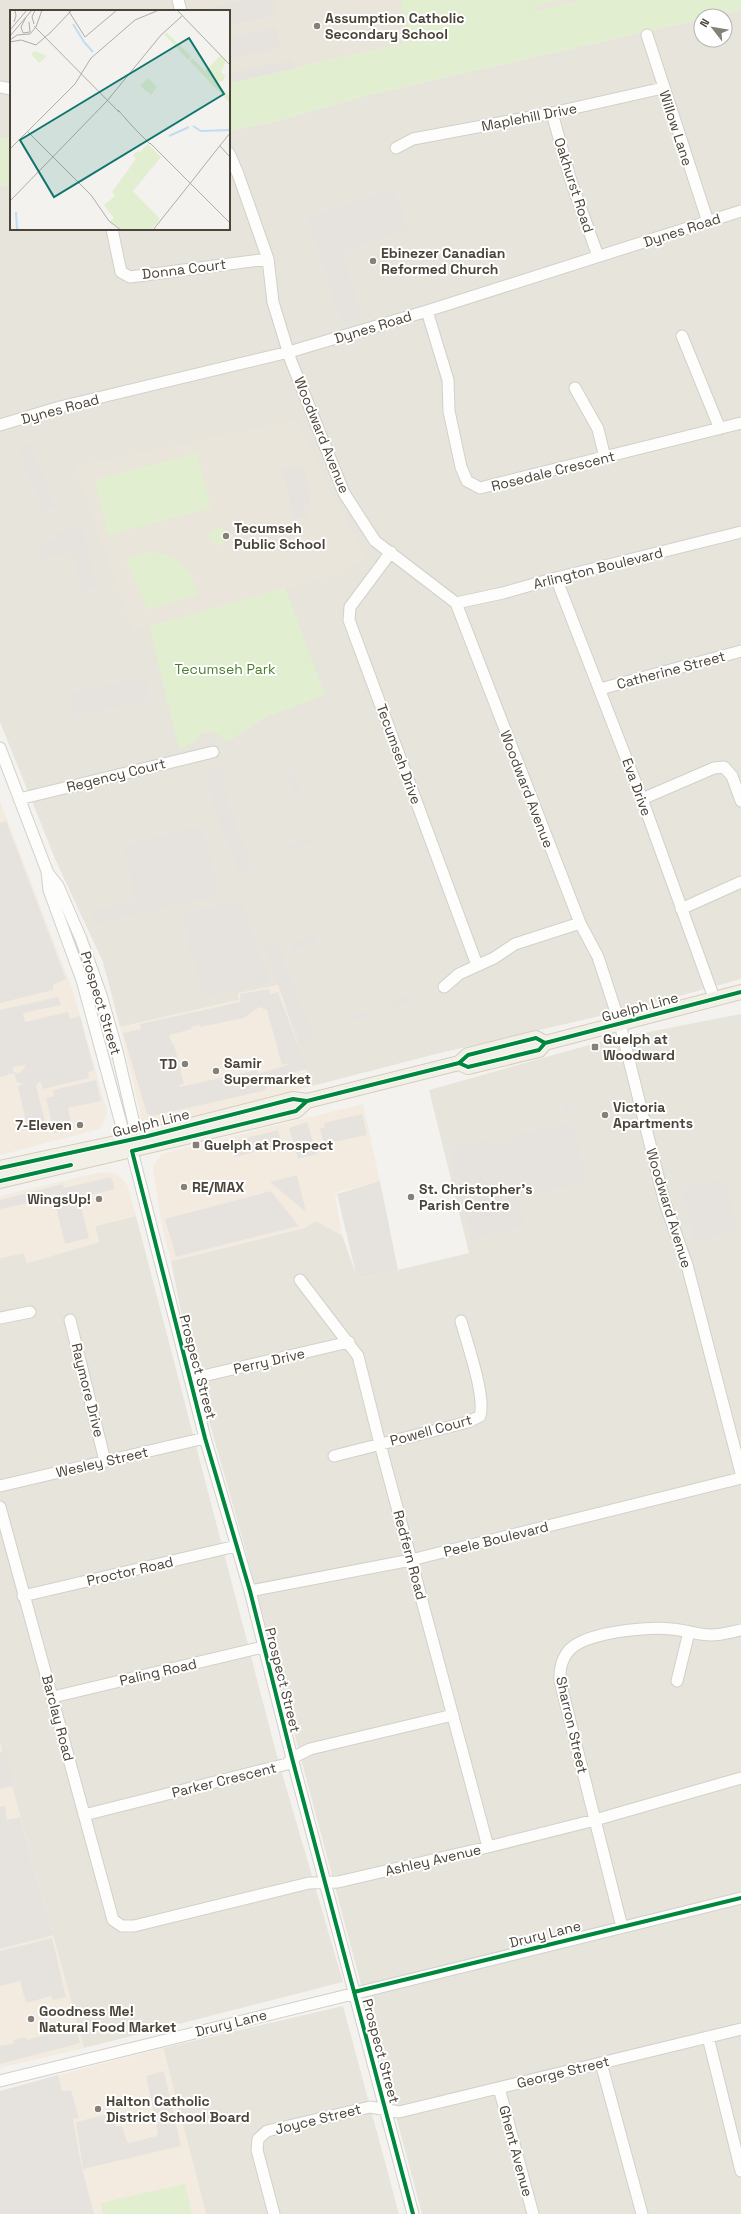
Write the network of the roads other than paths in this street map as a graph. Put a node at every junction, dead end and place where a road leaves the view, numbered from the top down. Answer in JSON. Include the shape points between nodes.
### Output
{"nodes":[{"id":1,"x":178,"y":0,"type":"edge"},
{"id":2,"x":181,"y":10,"type":"edge"},
{"id":3,"x":647,"y":35,"type":"dead end"},
{"id":4,"x":0,"y":88,"type":"edge"},
{"id":5,"x":663,"y":88,"type":"junction"},
{"id":6,"x":10,"y":89,"type":"edge"},
{"id":7,"x":552,"y":113,"type":"junction"},
{"id":8,"x":396,"y":148,"type":"dead end"},
{"id":9,"x":230,"y":155,"type":"edge"},
{"id":10,"x":741,"y":211,"type":"edge"},
{"id":11,"x":708,"y":222,"type":"junction"},
{"id":12,"x":112,"y":230,"type":"edge"},
{"id":13,"x":598,"y":256,"type":"junction"},
{"id":14,"x":268,"y":259,"type":"junction"},
{"id":15,"x":427,"y":311,"type":"junction"},
{"id":16,"x":682,"y":336,"type":"dead end"},
{"id":17,"x":289,"y":352,"type":"junction"},
{"id":18,"x":575,"y":388,"type":"dead end"},
{"id":19,"x":741,"y":424,"type":"edge"},
{"id":20,"x":0,"y":425,"type":"edge"},
{"id":21,"x":720,"y":429,"type":"junction"},
{"id":22,"x":605,"y":458,"type":"junction"},
{"id":23,"x":741,"y":532,"type":"edge"},
{"id":24,"x":391,"y":552,"type":"junction"},
{"id":25,"x":556,"y":578,"type":"junction"},
{"id":26,"x":456,"y":603,"type":"junction"},
{"id":27,"x":741,"y":651,"type":"edge"},
{"id":28,"x":600,"y":689,"type":"junction"},
{"id":29,"x":0,"y":748,"type":"edge"},
{"id":30,"x":213,"y":752,"type":"dead end"},
{"id":31,"x":19,"y":799,"type":"junction"},
{"id":32,"x":642,"y":799,"type":"junction"},
{"id":33,"x":741,"y":801,"type":"edge"},
{"id":34,"x":741,"y":882,"type":"edge"},
{"id":35,"x":681,"y":909,"type":"junction"},
{"id":36,"x":580,"y":924,"type":"junction"},
{"id":37,"x":478,"y":965,"type":"junction"},
{"id":38,"x":444,"y":987,"type":"dead end"},
{"id":39,"x":741,"y":992,"type":"edge"},
{"id":40,"x":714,"y":998,"type":"junction"},
{"id":41,"x":620,"y":1024,"type":"junction"},
{"id":42,"x":130,"y":1145,"type":"junction"},
{"id":43,"x":0,"y":1168,"type":"edge"},
{"id":44,"x":0,"y":1182,"type":"edge"},
{"id":45,"x":300,"y":1280,"type":"dead end"},
{"id":46,"x":30,"y":1312,"type":"dead end"},
{"id":47,"x":0,"y":1318,"type":"edge"},
{"id":48,"x":70,"y":1320,"type":"dead end"},
{"id":49,"x":461,"y":1322,"type":"dead end"},
{"id":50,"x":349,"y":1342,"type":"junction"},
{"id":51,"x":190,"y":1380,"type":"junction"},
{"id":52,"x":205,"y":1438,"type":"junction"},
{"id":53,"x":380,"y":1444,"type":"junction"},
{"id":54,"x":334,"y":1456,"type":"dead end"},
{"id":55,"x":105,"y":1461,"type":"junction"},
{"id":56,"x":741,"y":1473,"type":"edge"},
{"id":57,"x":741,"y":1478,"type":"edge"},
{"id":58,"x":0,"y":1486,"type":"edge"},
{"id":59,"x":0,"y":1506,"type":"edge"},
{"id":60,"x":236,"y":1546,"type":"junction"},
{"id":61,"x":411,"y":1560,"type":"junction"},
{"id":62,"x":250,"y":1592,"type":"junction"},
{"id":63,"x":23,"y":1596,"type":"junction"},
{"id":64,"x":741,"y":1630,"type":"edge"},
{"id":65,"x":689,"y":1632,"type":"junction"},
{"id":66,"x":263,"y":1647,"type":"junction"},
{"id":67,"x":677,"y":1681,"type":"dead end"},
{"id":68,"x":53,"y":1697,"type":"junction"},
{"id":69,"x":453,"y":1715,"type":"junction"},
{"id":70,"x":292,"y":1758,"type":"junction"},
{"id":71,"x":741,"y":1778,"type":"edge"},
{"id":72,"x":84,"y":1815,"type":"junction"},
{"id":73,"x":594,"y":1820,"type":"junction"},
{"id":74,"x":488,"y":1847,"type":"junction"},
{"id":75,"x":326,"y":1882,"type":"junction"},
{"id":76,"x":741,"y":1898,"type":"edge"},
{"id":77,"x":122,"y":1926,"type":"joint"},
{"id":78,"x":622,"y":1927,"type":"junction"},
{"id":79,"x":354,"y":1992,"type":"junction"},
{"id":80,"x":741,"y":2029,"type":"edge"},
{"id":81,"x":708,"y":2038,"type":"junction"},
{"id":82,"x":601,"y":2064,"type":"junction"},
{"id":83,"x":0,"y":2081,"type":"edge"},
{"id":84,"x":499,"y":2088,"type":"junction"},
{"id":85,"x":385,"y":2110,"type":"junction"},
{"id":86,"x":741,"y":2171,"type":"edge"},
{"id":87,"x":274,"y":2214,"type":"edge"},
{"id":88,"x":413,"y":2214,"type":"edge"},
{"id":89,"x":533,"y":2214,"type":"edge"},
{"id":90,"x":642,"y":2214,"type":"edge"}],
"edges":[{"from":1,"to":2,"type":"street"},
{"from":3,"to":5,"type":"street","name":"Willow Lane"},
{"from":4,"to":6,"type":"street"},
{"from":5,"to":7,"type":"street","name":"Maplehill Drive"},
{"from":5,"to":11,"type":"street","name":"Willow Lane"},
{"from":7,"to":8,"type":"street","name":"Maplehill Drive","via":[[413,139]]},
{"from":7,"to":13,"type":"street","name":"Oakhurst Road","via":[[571,181]]},
{"from":9,"to":14,"type":"street","name":"Woodward Avenue"},
{"from":10,"to":11,"type":"street","name":"Dynes Road"},
{"from":11,"to":13,"type":"street","name":"Dynes Road"},
{"from":12,"to":14,"type":"street","name":"Donna Court","via":[[121,272],[130,277]]},
{"from":13,"to":15,"type":"street","name":"Dynes Road"},
{"from":14,"to":17,"type":"street","name":"Woodward Avenue","via":[[273,302]]},
{"from":15,"to":17,"type":"street","name":"Dynes Road"},
{"from":15,"to":22,"type":"street","name":"Rosedale Crescent","via":[[448,380],[450,411],[466,481],[480,488]]},
{"from":16,"to":21,"type":"street"},
{"from":17,"to":20,"type":"street","name":"Dynes Road"},
{"from":17,"to":24,"type":"street","name":"Woodward Avenue","via":[[344,493],[376,541]]},
{"from":18,"to":22,"type":"street","via":[[598,429]]},
{"from":19,"to":21,"type":"street","name":"Rosedale Crescent"},
{"from":21,"to":22,"type":"street","name":"Rosedale Crescent"},
{"from":23,"to":25,"type":"street","name":"Arlington Boulevard"},
{"from":24,"to":26,"type":"street","name":"Woodward Avenue"},
{"from":24,"to":37,"type":"street","name":"Tecumseh Drive","via":[[350,607],[349,620]]},
{"from":25,"to":26,"type":"street","name":"Arlington Boulevard"},
{"from":25,"to":28,"type":"street","name":"Eva Drive"},
{"from":26,"to":36,"type":"street","name":"Woodward Avenue"},
{"from":27,"to":28,"type":"street","name":"Catherine Street"},
{"from":28,"to":32,"type":"street","name":"Eva Drive"},
{"from":29,"to":31,"type":"street","name":"Prospect Street"},
{"from":30,"to":31,"type":"street","name":"Regency Court"},
{"from":31,"to":42,"type":"street","name":"Prospect Street","via":[[47,871],[61,892],[81,939],[101,995],[134,1124]]},
{"from":32,"to":33,"type":"street","via":[[714,768],[724,767],[732,776]]},
{"from":32,"to":35,"type":"street","name":"Eva Drive"},
{"from":34,"to":35,"type":"street"},
{"from":35,"to":40,"type":"street","name":"Eva Drive"},
{"from":36,"to":37,"type":"street","via":[[515,944]]},
{"from":36,"to":41,"type":"street","name":"Woodward Avenue","via":[[598,957]]},
{"from":37,"to":38,"type":"street","via":[[459,974]]},
{"from":39,"to":40,"type":"main road","name":"Guelph Line"},
{"from":40,"to":41,"type":"main road","name":"Guelph Line"},
{"from":41,"to":42,"type":"main road","name":"Guelph Line","via":[[545,1043],[539,1050],[473,1066],[468,1067],[459,1063],[307,1101],[293,1098]]},
{"from":41,"to":56,"type":"street","name":"Woodward Avenue","via":[[664,1200],[687,1265]]},
{"from":42,"to":43,"type":"main road","name":"Guelph Line"},
{"from":42,"to":44,"type":"main road","name":"Guelph Line"},
{"from":42,"to":51,"type":"street","name":"Prospect Street"},
{"from":45,"to":50,"type":"street","name":"Redfern Road"},
{"from":46,"to":47,"type":"street"},
{"from":48,"to":55,"type":"street","name":"Raymore Drive"},
{"from":49,"to":53,"type":"street","name":"Powell Court","via":[[483,1408],[480,1416],[468,1422]]},
{"from":50,"to":51,"type":"street","name":"Perry Drive"},
{"from":50,"to":53,"type":"street","name":"Redfern Road","via":[[358,1356]]},
{"from":51,"to":52,"type":"street","name":"Prospect Street"},
{"from":52,"to":55,"type":"street","name":"Wesley Street"},
{"from":52,"to":60,"type":"street","name":"Prospect Street"},
{"from":53,"to":54,"type":"street","name":"Powell Court"},
{"from":53,"to":61,"type":"street","name":"Redfern Road"},
{"from":55,"to":58,"type":"street","name":"Wesley Street"},
{"from":57,"to":61,"type":"street","name":"Peele Boulevard"},
{"from":59,"to":63,"type":"street","name":"Barclay Road"},
{"from":60,"to":62,"type":"street","name":"Prospect Street"},
{"from":60,"to":63,"type":"street","name":"Proctor Road"},
{"from":61,"to":62,"type":"street","name":"Peele Boulevard"},
{"from":61,"to":69,"type":"street","name":"Redfern Road"},
{"from":62,"to":66,"type":"street","name":"Prospect Street"},
{"from":63,"to":68,"type":"street","name":"Barclay Road"},
{"from":64,"to":65,"type":"street","name":"Sharron Street","via":[[711,1635]]},
{"from":65,"to":67,"type":"street"},
{"from":65,"to":73,"type":"street","name":"Sharron Street","via":[[672,1628],[644,1628],[616,1632],[578,1643],[563,1659],[559,1670],[560,1681]]},
{"from":66,"to":68,"type":"street","name":"Paling Road"},
{"from":66,"to":70,"type":"street","name":"Prospect Street"},
{"from":68,"to":72,"type":"street","name":"Barclay Road"},
{"from":69,"to":70,"type":"street","name":"Parker Crescent","via":[[310,1749]]},
{"from":69,"to":74,"type":"street","name":"Redfern Road"},
{"from":70,"to":72,"type":"street","name":"Parker Crescent","via":[[287,1764]]},
{"from":70,"to":75,"type":"street","name":"Prospect Street"},
{"from":71,"to":73,"type":"street","name":"Ashley Avenue"},
{"from":72,"to":77,"type":"street","name":"Barclay Road","via":[[113,1920]]},
{"from":73,"to":74,"type":"street","name":"Ashley Avenue"},
{"from":73,"to":78,"type":"street","name":"Sharron Street"},
{"from":74,"to":75,"type":"street","name":"Ashley Avenue","via":[[338,1882]]},
{"from":75,"to":77,"type":"street","name":"Ashley Avenue","via":[[309,1883],[134,1926]]},
{"from":75,"to":79,"type":"street","name":"Prospect Street"},
{"from":76,"to":78,"type":"street","name":"Drury Lane"},
{"from":78,"to":79,"type":"street","name":"Drury Lane"},
{"from":79,"to":83,"type":"street","name":"Drury Lane"},
{"from":79,"to":85,"type":"street","name":"Prospect Street"},
{"from":80,"to":81,"type":"street","name":"George Street"},
{"from":81,"to":82,"type":"street","name":"George Street"},
{"from":81,"to":86,"type":"street"},
{"from":82,"to":84,"type":"street","name":"George Street"},
{"from":82,"to":90,"type":"street"},
{"from":84,"to":85,"type":"street","name":"George Street","via":[[399,2112]]},
{"from":84,"to":89,"type":"street","name":"Ghent Avenue"},
{"from":85,"to":87,"type":"street","name":"Joyce Street","via":[[370,2107],[267,2132],[258,2139],[257,2150]]},
{"from":85,"to":88,"type":"street","name":"Prospect Street"}]}
